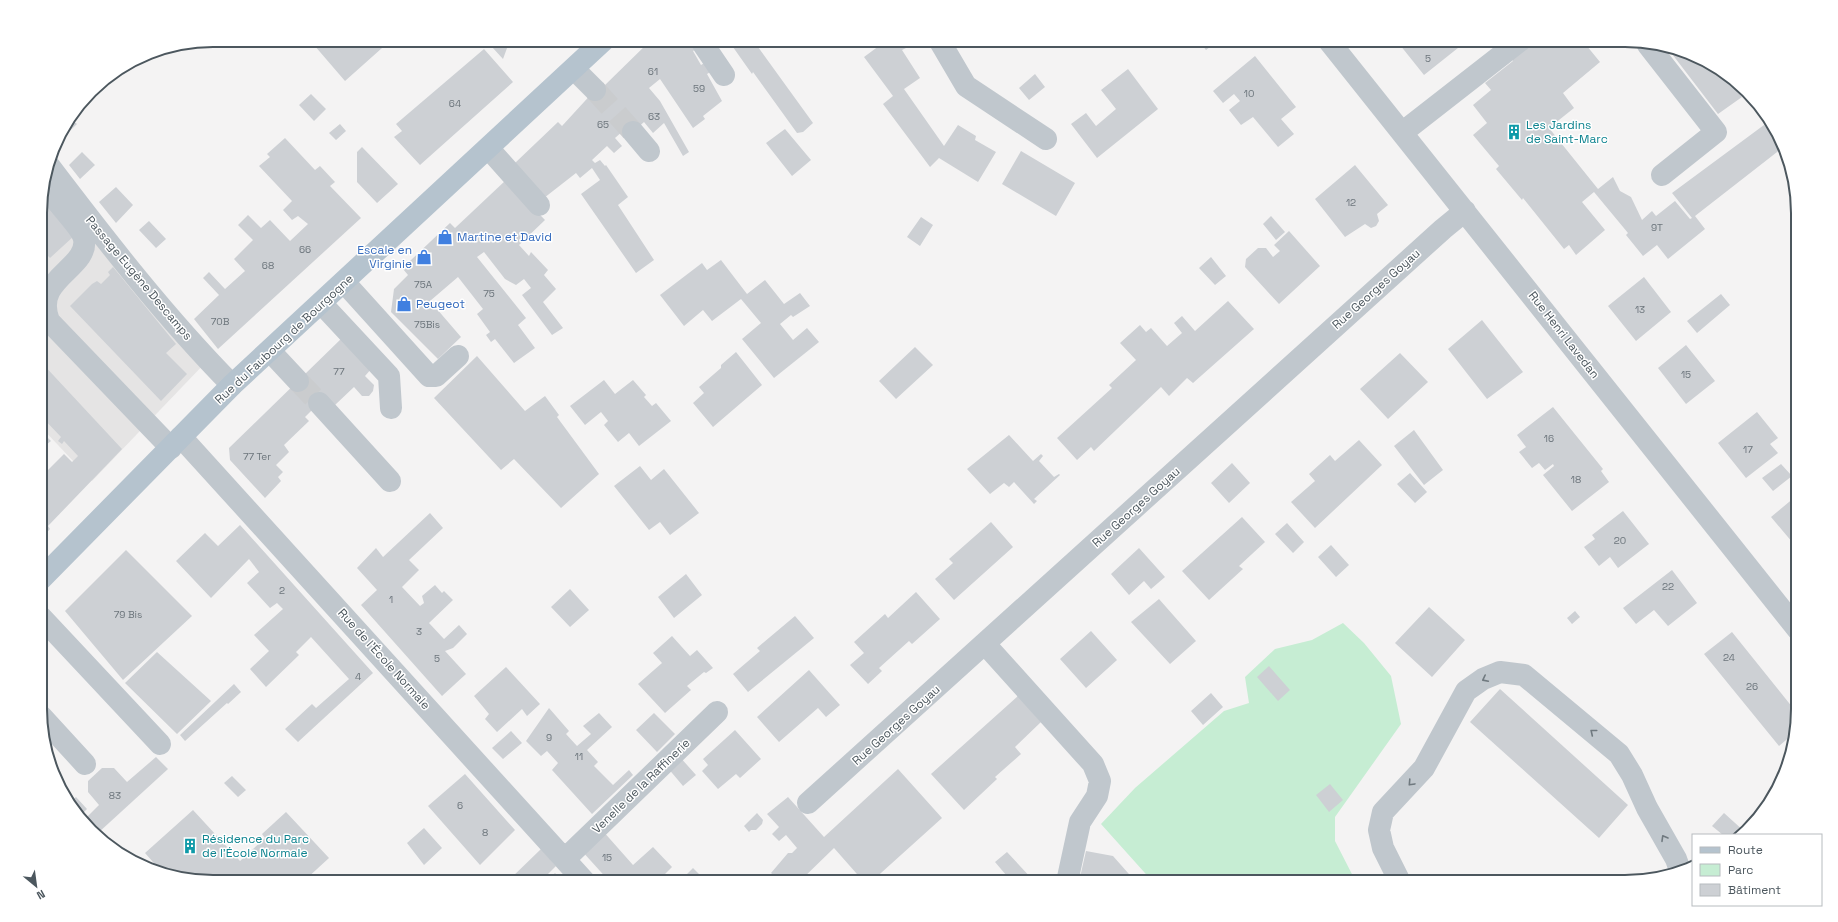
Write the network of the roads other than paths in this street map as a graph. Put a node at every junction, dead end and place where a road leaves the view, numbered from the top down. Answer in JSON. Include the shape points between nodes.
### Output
{"nodes":[{"id":1,"x":597,"y":47,"type":"edge"},
{"id":2,"x":705,"y":47,"type":"edge"},
{"id":3,"x":943,"y":47,"type":"edge"},
{"id":4,"x":1334,"y":47,"type":"edge"},
{"id":5,"x":1512,"y":47,"type":"edge"},
{"id":6,"x":1651,"y":49,"type":"edge"},
{"id":7,"x":574,"y":69,"type":"junction"},
{"id":8,"x":724,"y":75,"type":"dead end"},
{"id":9,"x":595,"y":90,"type":"tunnel mouth"},
{"id":10,"x":633,"y":132,"type":"tunnel mouth"},
{"id":11,"x":1403,"y":132,"type":"junction"},
{"id":12,"x":1046,"y":139,"type":"dead end"},
{"id":13,"x":489,"y":149,"type":"junction"},
{"id":14,"x":649,"y":151,"type":"dead end"},
{"id":15,"x":53,"y":171,"type":"edge"},
{"id":16,"x":1662,"y":175,"type":"dead end"},
{"id":17,"x":48,"y":192,"type":"edge"},
{"id":18,"x":539,"y":205,"type":"dead end"},
{"id":19,"x":1465,"y":211,"type":"junction"},
{"id":20,"x":344,"y":282,"type":"junction"},
{"id":21,"x":47,"y":295,"type":"edge"},
{"id":22,"x":321,"y":304,"type":"junction"},
{"id":23,"x":47,"y":316,"type":"edge"},
{"id":24,"x":270,"y":351,"type":"junction"},
{"id":25,"x":458,"y":356,"type":"dead end"},
{"id":26,"x":298,"y":380,"type":"tunnel mouth"},
{"id":27,"x":232,"y":385,"type":"junction"},
{"id":28,"x":319,"y":403,"type":"tunnel mouth"},
{"id":29,"x":391,"y":408,"type":"dead end"},
{"id":30,"x":176,"y":443,"type":"junction"},
{"id":31,"x":390,"y":481,"type":"dead end"},
{"id":32,"x":47,"y":573,"type":"edge"},
{"id":33,"x":1791,"y":621,"type":"edge"},
{"id":34,"x":47,"y":623,"type":"edge"},
{"id":35,"x":985,"y":644,"type":"junction"},
{"id":36,"x":717,"y":712,"type":"dead end"},
{"id":37,"x":47,"y":722,"type":"edge"},
{"id":38,"x":160,"y":744,"type":"dead end"},
{"id":39,"x":85,"y":764,"type":"dead end"},
{"id":40,"x":808,"y":804,"type":"dead end"},
{"id":41,"x":565,"y":859,"type":"junction"},
{"id":42,"x":1679,"y":866,"type":"edge"},
{"id":43,"x":579,"y":875,"type":"edge"},
{"id":44,"x":1069,"y":875,"type":"edge"},
{"id":45,"x":1396,"y":875,"type":"edge"}],
"edges":[{"from":1,"to":7,"type":"main road","name":"Rue du Faubourg de Bourgogne"},
{"from":2,"to":8,"type":"street"},
{"from":3,"to":12,"type":"street","via":[[966,86]]},
{"from":4,"to":11,"type":"street","name":"Rue Henri Lavedan"},
{"from":5,"to":11,"type":"street"},
{"from":6,"to":16,"type":"street","via":[[1716,132]]},
{"from":7,"to":9,"type":"street"},
{"from":7,"to":13,"type":"main road","name":"Rue du Faubourg de Bourgogne"},
{"from":10,"to":14,"type":"street"},
{"from":11,"to":19,"type":"street","name":"Rue Henri Lavedan"},
{"from":13,"to":18,"type":"street"},
{"from":13,"to":20,"type":"main road","name":"Rue du Faubourg de Bourgogne"},
{"from":15,"to":27,"type":"street","name":"Passage Eugène Descamps","via":[[118,255]]},
{"from":17,"to":21,"type":"street","name":"Rue de l'École Normale","via":[[78,227],[84,237],[84,245],[80,254]]},
{"from":19,"to":33,"type":"street","name":"Rue Henri Lavedan"},
{"from":19,"to":35,"type":"street","name":"Rue Georges Goyau"},
{"from":20,"to":22,"type":"main road","name":"Rue du Faubourg de Bourgogne"},
{"from":20,"to":25,"type":"street","via":[[429,376],[436,376]]},
{"from":22,"to":24,"type":"main road","name":"Rue du Faubourg de Bourgogne"},
{"from":22,"to":29,"type":"street","via":[[388,376]]},
{"from":23,"to":30,"type":"street","name":"Rue de l'École Normale","via":[[49,321]]},
{"from":24,"to":26,"type":"street"},
{"from":24,"to":27,"type":"main road","name":"Rue du Faubourg de Bourgogne"},
{"from":27,"to":30,"type":"main road","name":"Rue du Faubourg de Bourgogne"},
{"from":28,"to":31,"type":"street"},
{"from":30,"to":32,"type":"main road","name":"Rue du Faubourg de Bourgogne"},
{"from":30,"to":41,"type":"street","name":"Rue de l'École Normale","via":[[416,694]]},
{"from":34,"to":38,"type":"street"},
{"from":35,"to":40,"type":"street","name":"Rue Georges Goyau"},
{"from":35,"to":44,"type":"street","via":[[1093,764],[1100,781],[1097,796],[1080,822]]},
{"from":36,"to":41,"type":"street","name":"Venelle de la Raffinerie"},
{"from":37,"to":39,"type":"street"},
{"from":41,"to":43,"type":"street","name":"Rue de l'École Normale"},
{"from":42,"to":45,"type":"street","one_way":true,"via":[[1619,754],[1524,675],[1500,672],[1483,679],[1466,691],[1424,768],[1384,812],[1380,830],[1383,848]]}]}
